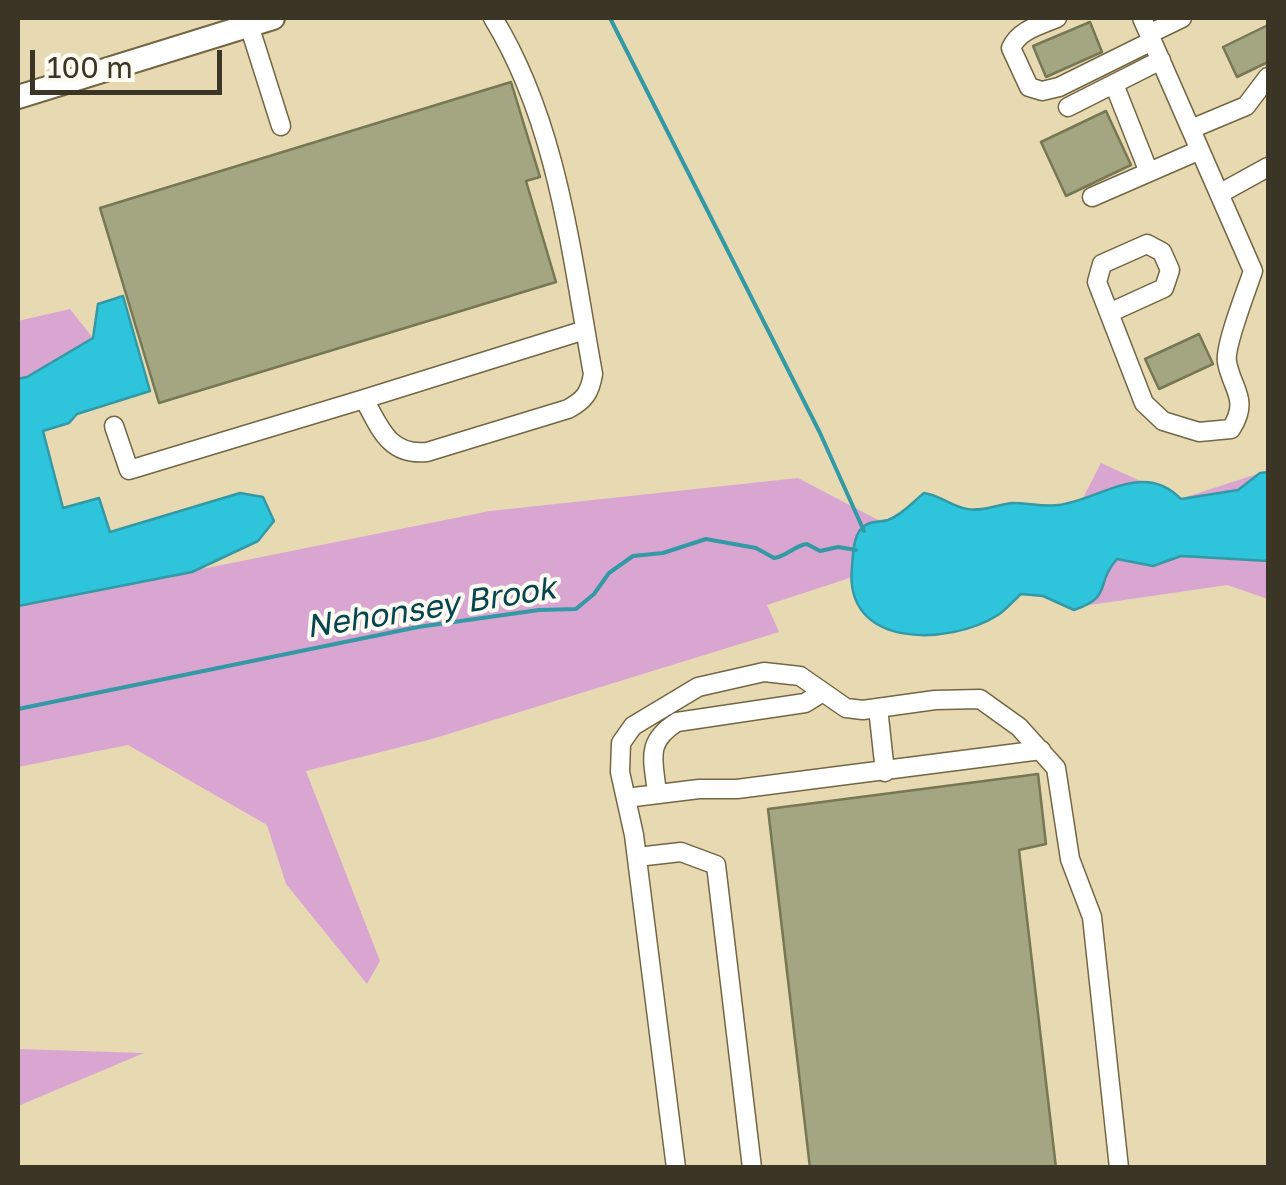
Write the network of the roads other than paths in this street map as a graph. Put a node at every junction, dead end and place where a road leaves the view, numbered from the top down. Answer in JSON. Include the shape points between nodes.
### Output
{"nodes":[{"id":1,"x":273,"y":18,"type":"edge"},
{"id":2,"x":494,"y":18,"type":"edge"},
{"id":3,"x":1057,"y":18,"type":"edge"},
{"id":4,"x":1182,"y":18,"type":"edge"},
{"id":5,"x":249,"y":25,"type":"junction"},
{"id":6,"x":1148,"y":31,"type":"edge"},
{"id":7,"x":1161,"y":60,"type":"junction"},
{"id":8,"x":1268,"y":78,"type":"edge"},
{"id":9,"x":1114,"y":84,"type":"junction"},
{"id":10,"x":18,"y":97,"type":"edge"},
{"id":11,"x":1068,"y":107,"type":"dead end"},
{"id":12,"x":281,"y":126,"type":"dead end"},
{"id":13,"x":1191,"y":129,"type":"junction"},
{"id":14,"x":1200,"y":150,"type":"junction"},
{"id":15,"x":1268,"y":167,"type":"edge"},
{"id":16,"x":1148,"y":170,"type":"junction"},
{"id":17,"x":1219,"y":194,"type":"junction"},
{"id":18,"x":1092,"y":197,"type":"dead end"},
{"id":19,"x":1253,"y":271,"type":"junction"},
{"id":20,"x":1268,"y":283,"type":"edge"},
{"id":21,"x":1109,"y":313,"type":"dead end"},
{"id":22,"x":585,"y":330,"type":"junction"},
{"id":23,"x":364,"y":398,"type":"junction"},
{"id":24,"x":114,"y":426,"type":"dead end"},
{"id":25,"x":822,"y":692,"type":"junction"},
{"id":26,"x":878,"y":708,"type":"junction"},
{"id":27,"x":1041,"y":750,"type":"junction"},
{"id":28,"x":885,"y":772,"type":"junction"},
{"id":29,"x":657,"y":794,"type":"junction"},
{"id":30,"x":626,"y":798,"type":"junction"},
{"id":31,"x":637,"y":857,"type":"junction"},
{"id":32,"x":676,"y":1168,"type":"edge"},
{"id":33,"x":752,"y":1168,"type":"edge"},
{"id":34,"x":1118,"y":1168,"type":"edge"}],
"edges":[{"from":1,"to":5,"type":"main road"},
{"from":2,"to":22,"type":"street","via":[[526,79],[560,188]]},
{"from":3,"to":6,"type":"street","via":[[1026,31],[1011,48],[1029,87],[1042,92]]},
{"from":4,"to":6,"type":"street"},
{"from":5,"to":10,"type":"main road"},
{"from":5,"to":12,"type":"street"},
{"from":6,"to":7,"type":"street"},
{"from":7,"to":9,"type":"street"},
{"from":7,"to":13,"type":"street"},
{"from":8,"to":13,"type":"street","via":[[1246,106]]},
{"from":9,"to":11,"type":"street"},
{"from":9,"to":16,"type":"street"},
{"from":13,"to":14,"type":"street"},
{"from":14,"to":16,"type":"street"},
{"from":14,"to":17,"type":"street"},
{"from":15,"to":17,"type":"street"},
{"from":16,"to":18,"type":"street"},
{"from":17,"to":19,"type":"street"},
{"from":19,"to":20,"type":"street"},
{"from":19,"to":21,"type":"street","via":[[1225,358],[1239,396],[1240,415],[1231,428],[1199,432],[1164,420],[1144,403]]},
{"from":22,"to":23,"type":"street"},
{"from":22,"to":23,"type":"street","via":[[591,390],[568,410],[411,454],[386,436]]},
{"from":23,"to":24,"type":"street","via":[[129,470]]},
{"from":25,"to":26,"type":"street","via":[[846,708]]},
{"from":25,"to":29,"type":"street","via":[[806,703],[677,722],[652,746]]},
{"from":25,"to":30,"type":"street","via":[[800,676],[764,672],[698,686],[633,726],[621,743]]},
{"from":26,"to":27,"type":"street","via":[[980,698]]},
{"from":26,"to":28,"type":"street"},
{"from":27,"to":28,"type":"street"},
{"from":27,"to":34,"type":"street","via":[[1056,768],[1070,860],[1092,917]]},
{"from":28,"to":29,"type":"street"},
{"from":29,"to":30,"type":"street"},
{"from":30,"to":31,"type":"street"},
{"from":31,"to":32,"type":"street"},
{"from":31,"to":33,"type":"street","via":[[681,852],[716,864]]}]}
